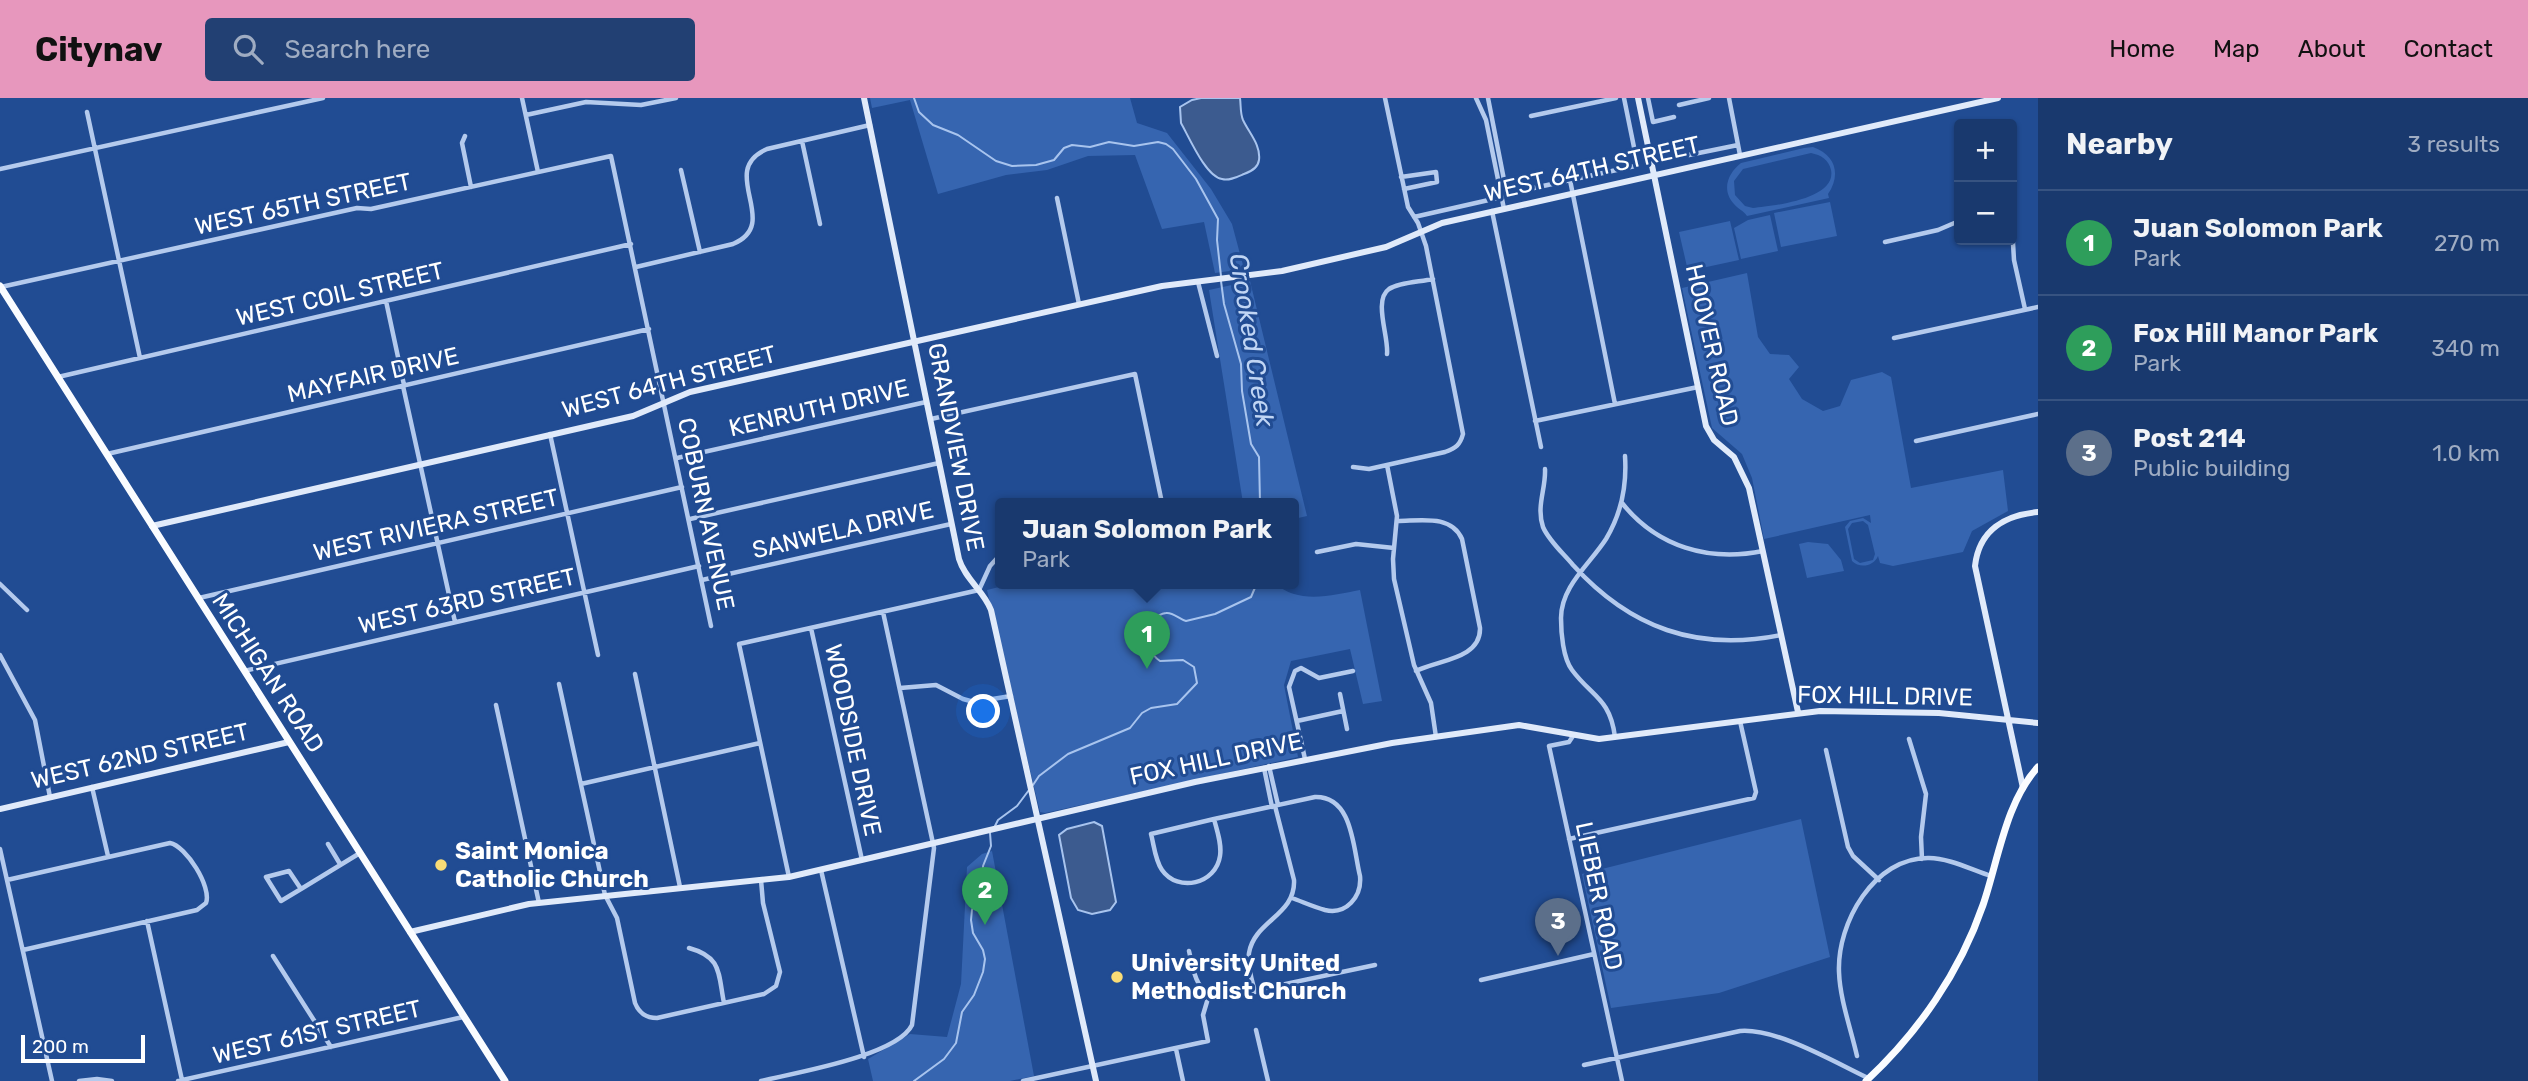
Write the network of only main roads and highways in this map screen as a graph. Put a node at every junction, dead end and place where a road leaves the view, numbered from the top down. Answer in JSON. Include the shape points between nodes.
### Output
{"nodes":[{"id":1,"x":0,"y":286,"type":"edge"},
{"id":2,"x":2038,"y":767,"type":"edge"},
{"id":3,"x":1868,"y":1080,"type":"edge"},
{"id":4,"x":505,"y":1081,"type":"edge"}],
"edges":[{"from":1,"to":4,"type":"main road","name":"MICHIGAN ROAD"},
{"from":2,"to":3,"type":"main road","via":[[2014,808],[1972,932],[1942,990],[1906,1040]]}]}
